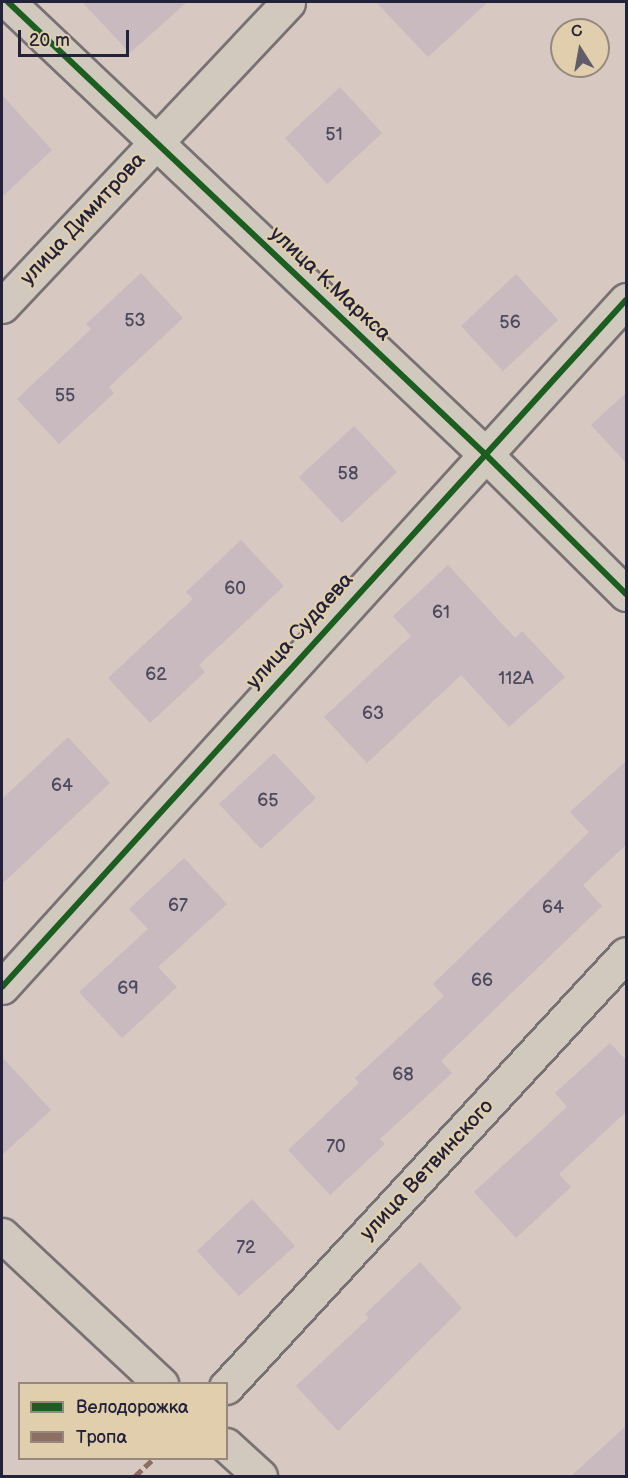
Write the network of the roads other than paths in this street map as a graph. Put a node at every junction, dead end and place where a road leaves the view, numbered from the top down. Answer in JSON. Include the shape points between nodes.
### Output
{"nodes":[{"id":1,"x":8,"y":2,"type":"edge"},
{"id":2,"x":288,"y":2,"type":"edge"},
{"id":3,"x":156,"y":142,"type":"junction"},
{"id":4,"x":627,"y":300,"type":"edge"},
{"id":5,"x":2,"y":306,"type":"edge"},
{"id":6,"x":484,"y":453,"type":"junction"},
{"id":7,"x":627,"y":594,"type":"edge"},
{"id":8,"x":627,"y":954,"type":"edge"},
{"id":9,"x":2,"y":987,"type":"edge"},
{"id":10,"x":2,"y":1235,"type":"edge"},
{"id":11,"x":160,"y":1382,"type":"edge"},
{"id":12,"x":228,"y":1385,"type":"edge"},
{"id":13,"x":228,"y":1447,"type":"edge"},
{"id":14,"x":260,"y":1476,"type":"edge"}],
"edges":[{"from":1,"to":3,"type":"street","name":"улица К.Маркса"},
{"from":2,"to":3,"type":"street","name":"улица Димитрова"},
{"from":3,"to":5,"type":"street","name":"улица Димитрова"},
{"from":3,"to":6,"type":"street","name":"улица К.Маркса"},
{"from":4,"to":6,"type":"street","name":"улица Судаева"},
{"from":6,"to":7,"type":"street","name":"улица К.Маркса"},
{"from":6,"to":9,"type":"street","name":"улица Судаева"},
{"from":8,"to":12,"type":"street","name":"улица Ветвинского"},
{"from":10,"to":11,"type":"street"},
{"from":13,"to":14,"type":"street"}]}
